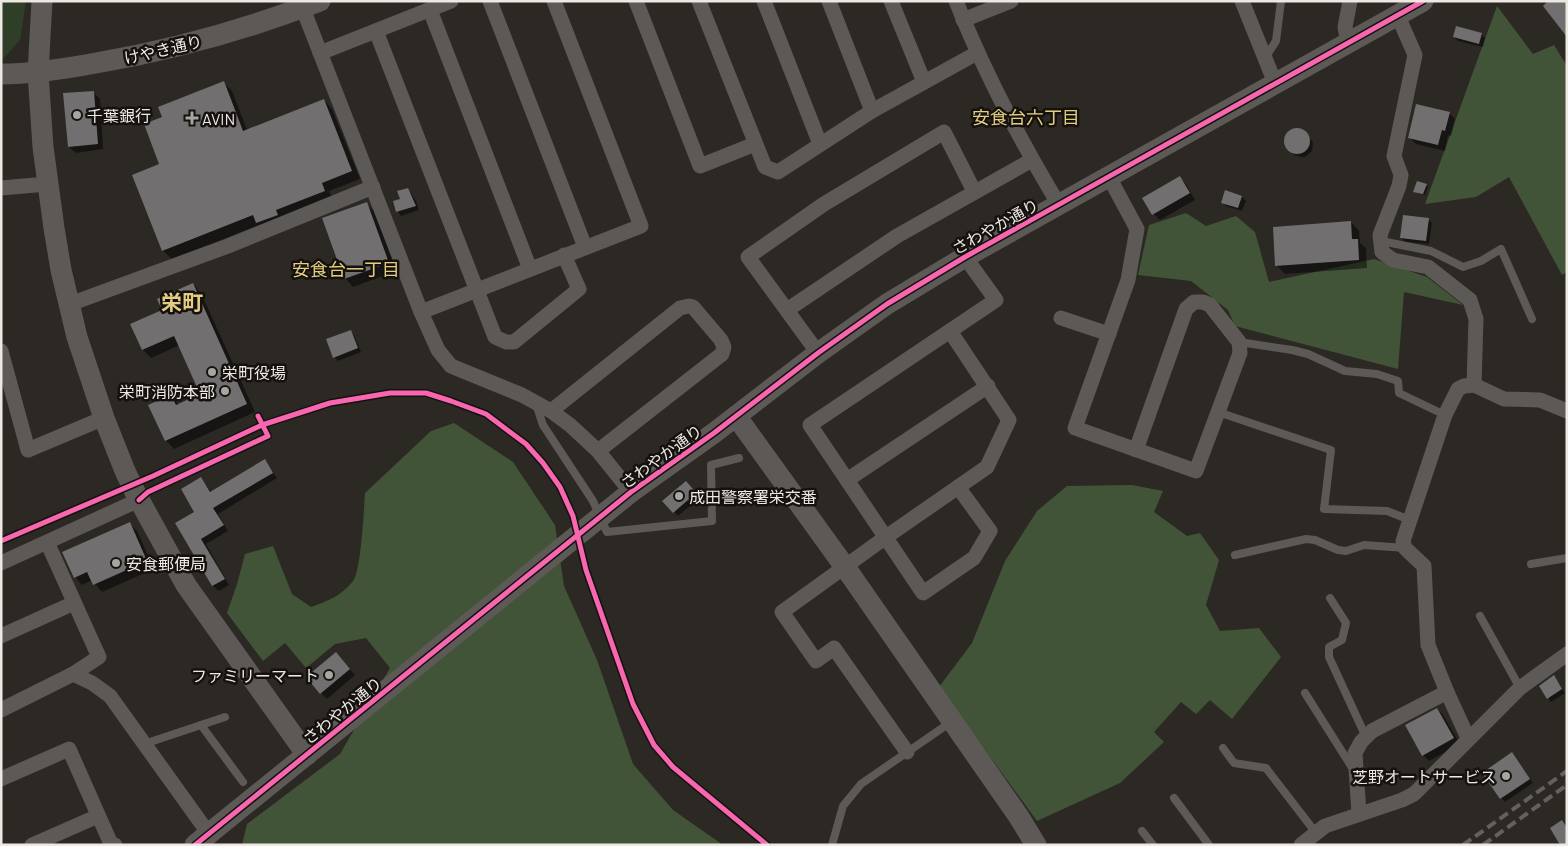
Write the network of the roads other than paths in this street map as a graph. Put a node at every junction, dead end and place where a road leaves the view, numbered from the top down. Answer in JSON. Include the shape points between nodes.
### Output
{"nodes":[{"id":1,"x":42,"y":1,"type":"edge"},
{"id":2,"x":451,"y":1,"type":"edge"},
{"id":3,"x":490,"y":1,"type":"edge"},
{"id":4,"x":554,"y":1,"type":"edge"},
{"id":5,"x":636,"y":1,"type":"edge"},
{"id":6,"x":699,"y":1,"type":"edge"},
{"id":7,"x":764,"y":1,"type":"edge"},
{"id":8,"x":829,"y":1,"type":"edge"},
{"id":9,"x":891,"y":1,"type":"edge"},
{"id":10,"x":956,"y":1,"type":"edge"},
{"id":11,"x":1011,"y":1,"type":"edge"},
{"id":12,"x":1242,"y":1,"type":"edge"},
{"id":13,"x":1282,"y":1,"type":"edge"},
{"id":14,"x":1350,"y":1,"type":"edge"},
{"id":15,"x":1423,"y":1,"type":"edge"},
{"id":16,"x":308,"y":3,"type":"edge"},
{"id":17,"x":430,"y":10,"type":"junction"},
{"id":18,"x":1398,"y":16,"type":"junction"},
{"id":19,"x":963,"y":20,"type":"junction"},
{"id":20,"x":376,"y":31,"type":"junction"},
{"id":21,"x":1348,"y":43,"type":"junction"},
{"id":22,"x":320,"y":53,"type":"junction"},
{"id":23,"x":977,"y":53,"type":"junction"},
{"id":24,"x":1266,"y":58,"type":"junction"},
{"id":25,"x":38,"y":73,"type":"junction"},
{"id":26,"x":1,"y":74,"type":"edge"},
{"id":27,"x":924,"y":82,"type":"junction"},
{"id":28,"x":1276,"y":83,"type":"junction"},
{"id":29,"x":872,"y":111,"type":"junction"},
{"id":30,"x":755,"y":144,"type":"junction"},
{"id":31,"x":820,"y":144,"type":"junction"},
{"id":32,"x":1032,"y":160,"type":"junction"},
{"id":33,"x":1109,"y":177,"type":"junction"},
{"id":34,"x":47,"y":184,"type":"junction"},
{"id":35,"x":373,"y":187,"type":"junction"},
{"id":36,"x":1,"y":188,"type":"edge"},
{"id":37,"x":974,"y":191,"type":"junction"},
{"id":38,"x":1059,"y":205,"type":"junction"},
{"id":39,"x":1381,"y":240,"type":"junction"},
{"id":40,"x":585,"y":247,"type":"junction"},
{"id":41,"x":564,"y":256,"type":"junction"},
{"id":42,"x":965,"y":257,"type":"junction"},
{"id":43,"x":530,"y":269,"type":"junction"},
{"id":44,"x":476,"y":290,"type":"junction"},
{"id":45,"x":70,"y":304,"type":"junction"},
{"id":46,"x":786,"y":310,"type":"junction"},
{"id":47,"x":421,"y":312,"type":"junction"},
{"id":48,"x":1061,"y":318,"type":"dead end"},
{"id":49,"x":1532,"y":319,"type":"dead end"},
{"id":50,"x":950,"y":331,"type":"junction"},
{"id":51,"x":1109,"y":334,"type":"junction"},
{"id":52,"x":1239,"y":342,"type":"junction"},
{"id":53,"x":1,"y":351,"type":"edge"},
{"id":54,"x":818,"y":352,"type":"junction"},
{"id":55,"x":1474,"y":384,"type":"junction"},
{"id":56,"x":988,"y":386,"type":"junction"},
{"id":57,"x":535,"y":402,"type":"junction"},
{"id":58,"x":551,"y":411,"type":"junction"},
{"id":59,"x":1567,"y":411,"type":"edge"},
{"id":60,"x":1218,"y":412,"type":"junction"},
{"id":61,"x":1445,"y":415,"type":"junction"},
{"id":62,"x":736,"y":416,"type":"junction"},
{"id":63,"x":104,"y":418,"type":"junction"},
{"id":64,"x":1136,"y":450,"type":"junction"},
{"id":65,"x":598,"y":451,"type":"junction"},
{"id":66,"x":739,"y":458,"type":"dead end"},
{"id":67,"x":848,"y":480,"type":"junction"},
{"id":68,"x":958,"y":487,"type":"junction"},
{"id":69,"x":631,"y":492,"type":"junction"},
{"id":70,"x":137,"y":497,"type":"junction"},
{"id":71,"x":1410,"y":520,"type":"junction"},
{"id":72,"x":886,"y":537,"type":"junction"},
{"id":73,"x":47,"y":542,"type":"junction"},
{"id":74,"x":1404,"y":548,"type":"junction"},
{"id":75,"x":1235,"y":555,"type":"dead end"},
{"id":76,"x":1567,"y":558,"type":"edge"},
{"id":77,"x":1,"y":563,"type":"edge"},
{"id":78,"x":1531,"y":564,"type":"dead end"},
{"id":79,"x":845,"y":567,"type":"junction"},
{"id":80,"x":1330,"y":598,"type":"dead end"},
{"id":81,"x":74,"y":603,"type":"junction"},
{"id":82,"x":1480,"y":616,"type":"dead end"},
{"id":83,"x":1,"y":636,"type":"edge"},
{"id":84,"x":1567,"y":654,"type":"edge"},
{"id":85,"x":73,"y":674,"type":"junction"},
{"id":86,"x":1520,"y":688,"type":"junction"},
{"id":87,"x":1447,"y":692,"type":"junction"},
{"id":88,"x":1305,"y":693,"type":"dead end"},
{"id":89,"x":1,"y":710,"type":"edge"},
{"id":90,"x":225,"y":717,"type":"dead end"},
{"id":91,"x":952,"y":721,"type":"junction"},
{"id":92,"x":201,"y":725,"type":"junction"},
{"id":93,"x":1366,"y":737,"type":"junction"},
{"id":94,"x":1468,"y":738,"type":"junction"},
{"id":95,"x":144,"y":744,"type":"junction"},
{"id":96,"x":1223,"y":748,"type":"dead end"},
{"id":97,"x":907,"y":752,"type":"junction"},
{"id":98,"x":307,"y":755,"type":"junction"},
{"id":99,"x":1355,"y":772,"type":"junction"},
{"id":100,"x":1,"y":779,"type":"edge"},
{"id":101,"x":243,"y":782,"type":"dead end"},
{"id":102,"x":1174,"y":798,"type":"dead end"},
{"id":103,"x":1359,"y":814,"type":"junction"},
{"id":104,"x":98,"y":816,"type":"junction"},
{"id":105,"x":1142,"y":831,"type":"dead end"},
{"id":106,"x":1316,"y":834,"type":"junction"},
{"id":107,"x":202,"y":839,"type":"edge"},
{"id":108,"x":32,"y":845,"type":"edge"},
{"id":109,"x":115,"y":845,"type":"edge"},
{"id":110,"x":832,"y":845,"type":"edge"},
{"id":111,"x":1036,"y":845,"type":"edge"},
{"id":112,"x":1153,"y":845,"type":"edge"},
{"id":113,"x":1209,"y":845,"type":"edge"},
{"id":114,"x":1301,"y":845,"type":"edge"}],
"edges":[{"from":1,"to":25,"type":"street"},
{"from":2,"to":17,"type":"street"},
{"from":3,"to":40,"type":"street"},
{"from":4,"to":40,"type":"street","via":[[641,226]]},
{"from":5,"to":30,"type":"street","via":[[700,166]]},
{"from":6,"to":30,"type":"street"},
{"from":7,"to":31,"type":"street"},
{"from":8,"to":29,"type":"street"},
{"from":9,"to":27,"type":"street"},
{"from":10,"to":19,"type":"street"},
{"from":11,"to":19,"type":"street"},
{"from":12,"to":24,"type":"street"},
{"from":13,"to":24,"type":"lane","via":[[1276,41]]},
{"from":14,"to":21,"type":"street","via":[[1345,27]]},
{"from":15,"to":18,"type":"street","name":"さわやか通り"},
{"from":16,"to":22,"type":"street"},
{"from":16,"to":25,"type":"street","name":"けやき通り","via":[[211,37],[149,54]]},
{"from":17,"to":20,"type":"street"},
{"from":17,"to":43,"type":"street"},
{"from":18,"to":21,"type":"street","name":"さわやか通り"},
{"from":18,"to":39,"type":"street","via":[[1415,55],[1394,156],[1401,175],[1400,186],[1380,235]]},
{"from":19,"to":23,"type":"street"},
{"from":20,"to":22,"type":"street"},
{"from":20,"to":44,"type":"street"},
{"from":21,"to":28,"type":"street","name":"さわやか通り"},
{"from":22,"to":35,"type":"street"},
{"from":23,"to":27,"type":"street"},
{"from":23,"to":32,"type":"street"},
{"from":24,"to":28,"type":"street"},
{"from":25,"to":26,"type":"street","name":"けやき通り"},
{"from":25,"to":34,"type":"street"},
{"from":27,"to":29,"type":"street"},
{"from":28,"to":33,"type":"street","name":"さわやか通り"},
{"from":29,"to":31,"type":"street"},
{"from":30,"to":31,"type":"street","via":[[765,167],[778,172]]},
{"from":32,"to":37,"type":"street"},
{"from":32,"to":38,"type":"street"},
{"from":33,"to":38,"type":"street","name":"さわやか通り"},
{"from":33,"to":51,"type":"street","via":[[1136,230],[1128,280]]},
{"from":34,"to":36,"type":"street"},
{"from":34,"to":45,"type":"street"},
{"from":35,"to":45,"type":"street","via":[[228,246]]},
{"from":35,"to":47,"type":"street"},
{"from":37,"to":46,"type":"street","via":[[897,236]]},
{"from":37,"to":46,"type":"street","via":[[944,132],[824,204],[748,257]]},
{"from":38,"to":42,"type":"street","name":"さわやか通り"},
{"from":39,"to":49,"type":"lane","via":[[1431,251],[1463,267],[1501,249]]},
{"from":39,"to":55,"type":"street","via":[[1382,252],[1393,260],[1428,267],[1470,300],[1476,319]]},
{"from":40,"to":41,"type":"street"},
{"from":41,"to":43,"type":"street"},
{"from":41,"to":44,"type":"street","via":[[579,289],[514,342],[495,336]]},
{"from":42,"to":50,"type":"street","via":[[996,300]]},
{"from":42,"to":54,"type":"street","name":"さわやか通り","via":[[887,304]]},
{"from":43,"to":44,"type":"street"},
{"from":44,"to":47,"type":"street"},
{"from":45,"to":63,"type":"street","via":[[77,337]]},
{"from":46,"to":54,"type":"street"},
{"from":47,"to":57,"type":"street","via":[[438,350],[450,366]]},
{"from":48,"to":51,"type":"street"},
{"from":50,"to":56,"type":"street"},
{"from":50,"to":67,"type":"street","via":[[810,425]]},
{"from":51,"to":64,"type":"street","via":[[1075,428]]},
{"from":52,"to":60,"type":"street","via":[[1240,353]]},
{"from":52,"to":61,"type":"lane","via":[[1292,350],[1345,371],[1377,374],[1398,381],[1399,393]]},
{"from":52,"to":64,"type":"street","via":[[1210,305],[1194,302],[1186,309]]},
{"from":53,"to":63,"type":"street","via":[[28,450]]},
{"from":54,"to":62,"type":"street","name":"さわやか通り"},
{"from":55,"to":59,"type":"street","via":[[1504,398],[1540,400]]},
{"from":55,"to":61,"type":"street","via":[[1458,389]]},
{"from":56,"to":67,"type":"street"},
{"from":56,"to":68,"type":"street","via":[[1009,420],[987,467]]},
{"from":57,"to":58,"type":"street"},
{"from":57,"to":66,"type":"lane","via":[[542,425],[593,501],[607,532],[712,522],[711,465]]},
{"from":58,"to":65,"type":"street"},
{"from":58,"to":65,"type":"street","via":[[680,308],[694,307],[721,340],[722,354]]},
{"from":60,"to":64,"type":"street","via":[[1196,471]]},
{"from":60,"to":71,"type":"lane","via":[[1331,450],[1324,509],[1387,510]]},
{"from":61,"to":71,"type":"street"},
{"from":62,"to":69,"type":"street","name":"さわやか通り"},
{"from":62,"to":79,"type":"street"},
{"from":63,"to":70,"type":"street"},
{"from":65,"to":69,"type":"street"},
{"from":67,"to":72,"type":"street"},
{"from":68,"to":72,"type":"street"},
{"from":68,"to":72,"type":"street","via":[[990,531],[974,558],[923,593]]},
{"from":69,"to":98,"type":"street","name":"さわやか通り"},
{"from":70,"to":73,"type":"street"},
{"from":70,"to":98,"type":"street","via":[[186,585]]},
{"from":71,"to":74,"type":"street"},
{"from":72,"to":79,"type":"street"},
{"from":73,"to":77,"type":"street"},
{"from":73,"to":81,"type":"street"},
{"from":74,"to":75,"type":"lane","via":[[1364,545],[1346,551],[1306,539]]},
{"from":74,"to":87,"type":"street","via":[[1424,566],[1428,645]]},
{"from":76,"to":78,"type":"lane"},
{"from":79,"to":91,"type":"street"},
{"from":79,"to":97,"type":"street","via":[[782,612],[816,661],[834,648]]},
{"from":80,"to":93,"type":"lane","via":[[1346,623],[1342,640],[1329,647],[1329,657]]},
{"from":81,"to":83,"type":"street"},
{"from":81,"to":85,"type":"street","via":[[100,657]]},
{"from":82,"to":86,"type":"lane"},
{"from":84,"to":86,"type":"street"},
{"from":85,"to":89,"type":"street"},
{"from":85,"to":95,"type":"street","via":[[92,682],[110,696]]},
{"from":86,"to":94,"type":"street"},
{"from":87,"to":93,"type":"street"},
{"from":87,"to":94,"type":"street"},
{"from":88,"to":99,"type":"lane"},
{"from":90,"to":92,"type":"lane"},
{"from":91,"to":97,"type":"lane"},
{"from":91,"to":111,"type":"street"},
{"from":92,"to":95,"type":"lane"},
{"from":92,"to":101,"type":"lane"},
{"from":93,"to":99,"type":"street","via":[[1355,753]]},
{"from":94,"to":103,"type":"street","via":[[1414,794]]},
{"from":95,"to":107,"type":"street"},
{"from":96,"to":106,"type":"lane","via":[[1234,763],[1266,768]]},
{"from":97,"to":110,"type":"lane","via":[[861,784],[843,806]]},
{"from":98,"to":107,"type":"street","name":"さわやか通り"},
{"from":99,"to":103,"type":"street"},
{"from":100,"to":104,"type":"street","via":[[69,749]]},
{"from":102,"to":113,"type":"lane"},
{"from":103,"to":106,"type":"street","via":[[1325,826]]},
{"from":104,"to":108,"type":"street"},
{"from":104,"to":109,"type":"street","via":[[111,844]]},
{"from":105,"to":112,"type":"lane"},
{"from":106,"to":114,"type":"street"}]}
